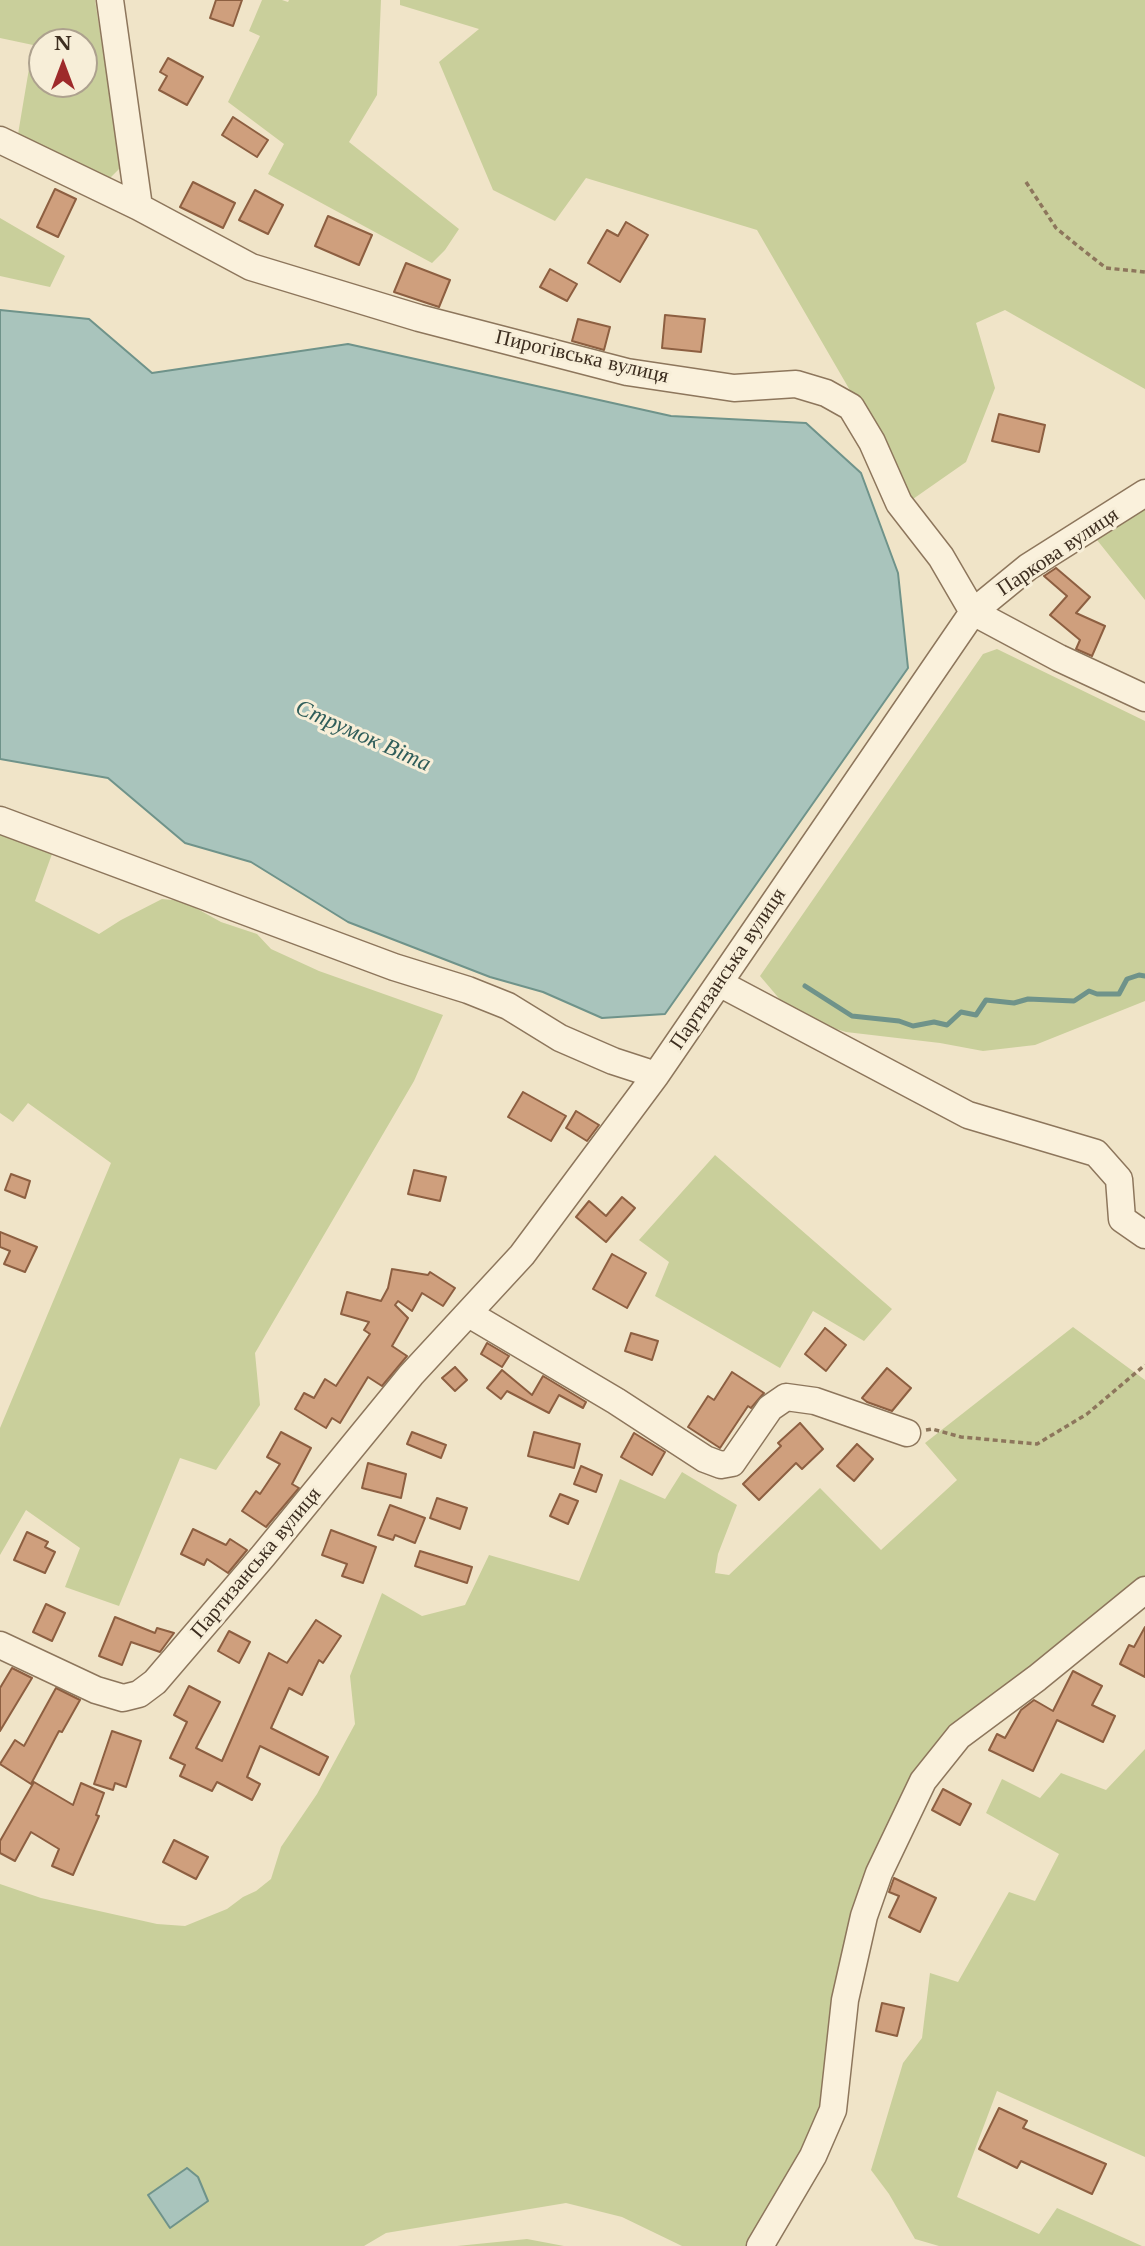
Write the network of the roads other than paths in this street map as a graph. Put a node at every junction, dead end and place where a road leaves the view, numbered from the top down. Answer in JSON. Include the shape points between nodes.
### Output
{"nodes":[{"id":1,"x":110,"y":0,"type":"edge"},
{"id":2,"x":0,"y":140,"type":"edge"},
{"id":3,"x":139,"y":207,"type":"junction"},
{"id":4,"x":1145,"y":493,"type":"edge"},
{"id":5,"x":973,"y":612,"type":"junction"},
{"id":6,"x":1145,"y":698,"type":"edge"},
{"id":7,"x":0,"y":820,"type":"edge"},
{"id":8,"x":719,"y":983,"type":"junction"},
{"id":9,"x":656,"y":1075,"type":"junction"},
{"id":10,"x":1145,"y":1234,"type":"edge"},
{"id":11,"x":468,"y":1314,"type":"junction"},
{"id":12,"x":907,"y":1433,"type":"road end"},
{"id":13,"x":1145,"y":1590,"type":"edge"},
{"id":14,"x":0,"y":1645,"type":"edge"},
{"id":15,"x":760,"y":2246,"type":"edge"}],
"edges":[{"from":1,"to":3,"type":"street"},
{"from":2,"to":3,"type":"street","name":"Пирогівська вулиця"},
{"from":3,"to":5,"type":"street","name":"Пирогівська вулиця","via":[[251,267],[432,321],[627,372],[734,388],[796,384],[826,393],[851,407],[899,503],[940,557]]},
{"from":4,"to":5,"type":"street","name":"Паркова вулиця","via":[[1028,567]]},
{"from":5,"to":6,"type":"street"},
{"from":5,"to":8,"type":"street","name":"Партизанська вулиця"},
{"from":7,"to":9,"type":"street","via":[[508,1006],[560,1038]]},
{"from":8,"to":9,"type":"street","name":"Партизанська вулиця"},
{"from":8,"to":10,"type":"street","via":[[968,1115],[1097,1153],[1119,1180],[1122,1219]]},
{"from":9,"to":11,"type":"street","name":"Партизанська вулиця","via":[[522,1255]]},
{"from":11,"to":12,"type":"street","via":[[721,1465],[732,1463],[770,1408],[786,1397],[815,1401]]},
{"from":11,"to":14,"type":"street","name":"Партизанська вулиця","via":[[411,1375],[171,1665],[139,1694],[123,1698],[96,1690]]},
{"from":13,"to":15,"type":"street","via":[[959,1736],[923,1781],[864,1916],[845,2000],[833,2110],[813,2155]]}]}
